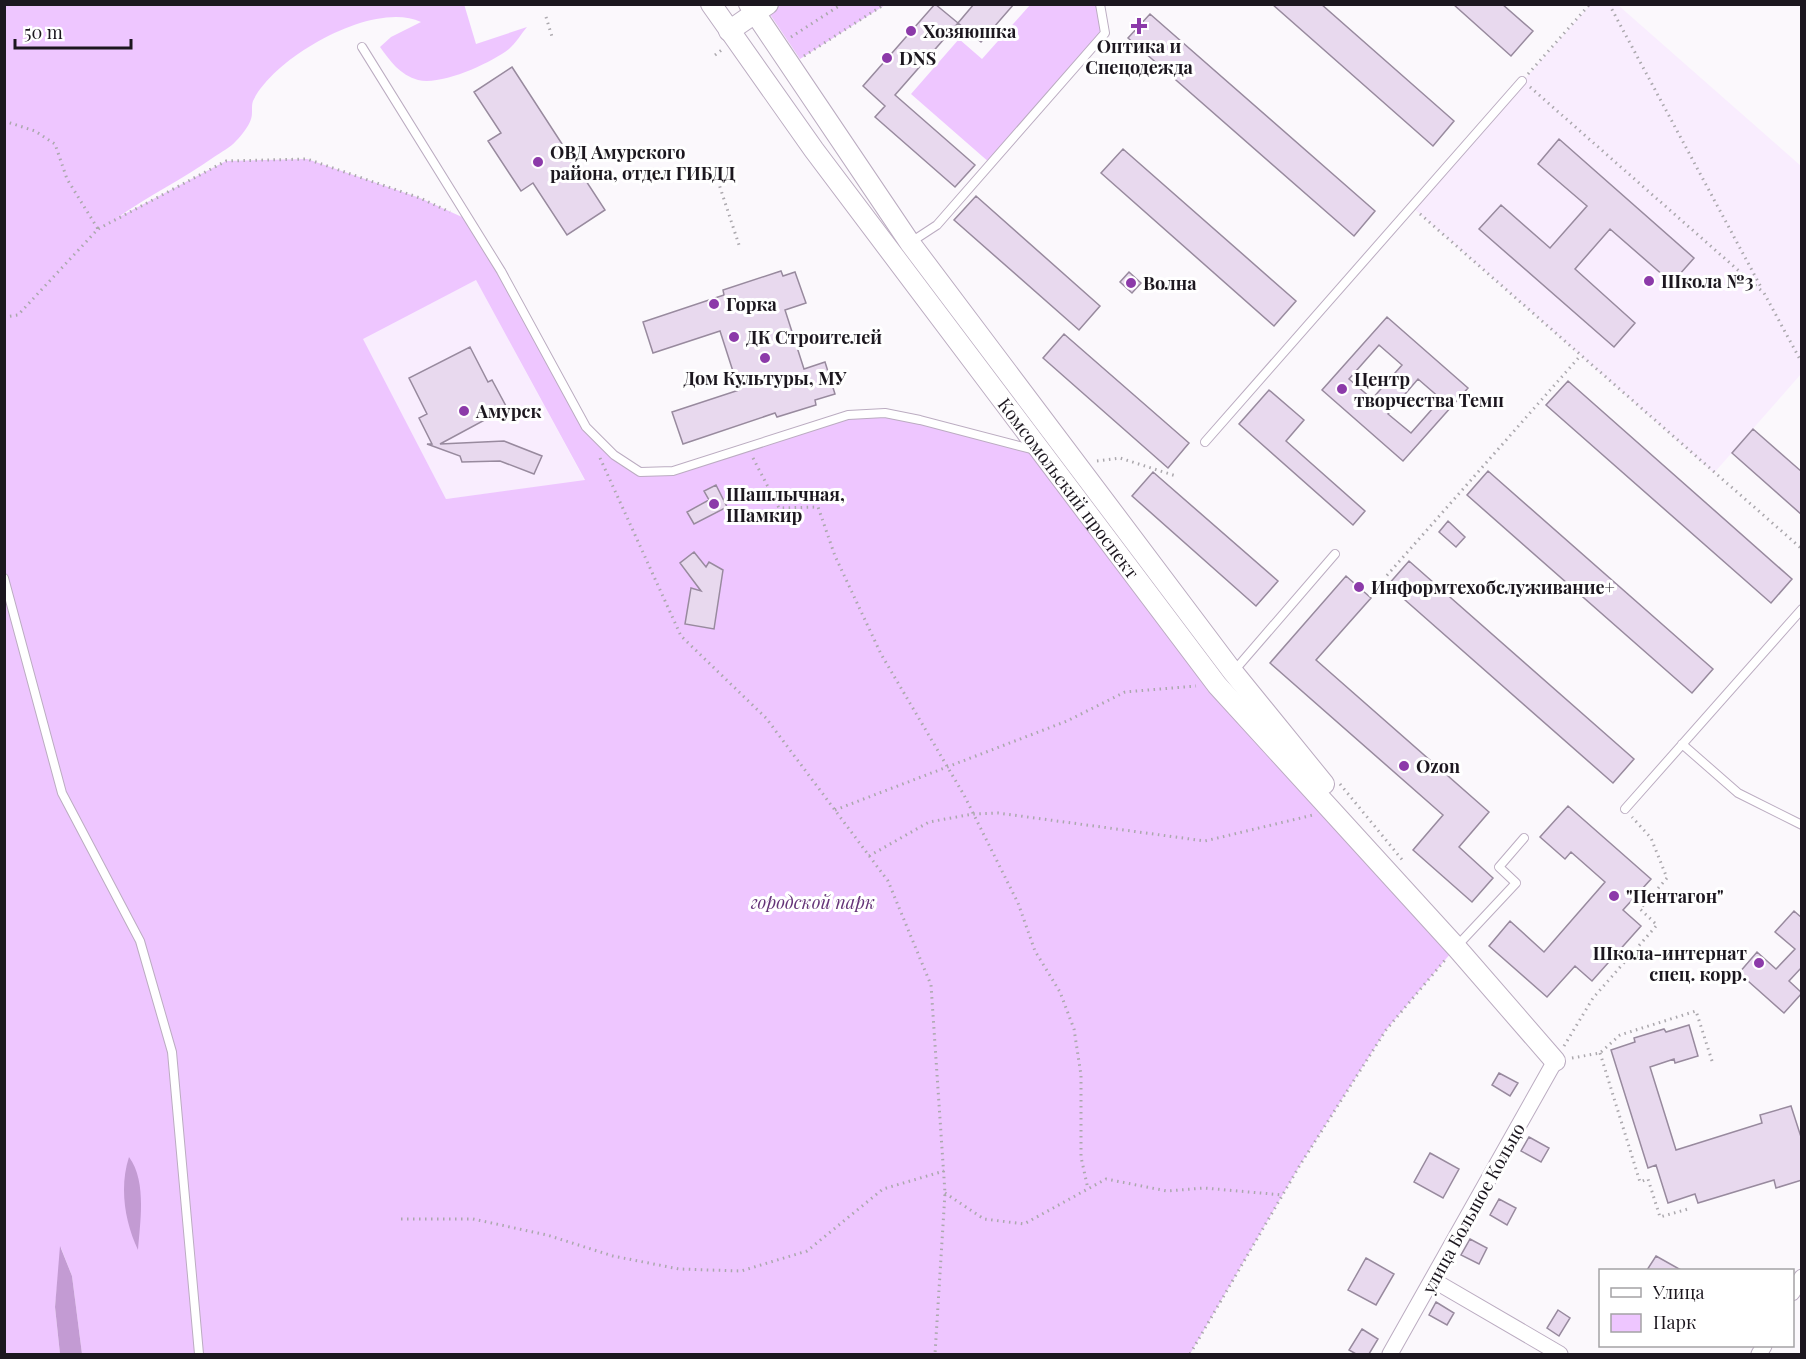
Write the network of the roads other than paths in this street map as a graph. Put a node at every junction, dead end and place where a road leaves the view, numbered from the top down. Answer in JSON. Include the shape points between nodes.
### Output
{"nodes":[{"id":1,"x":711,"y":4,"type":"edge"},
{"id":2,"x":1100,"y":4,"type":"edge"},
{"id":3,"x":757,"y":8,"type":"edge"},
{"id":4,"x":729,"y":31,"type":"junction"},
{"id":5,"x":362,"y":47,"type":"dead end"},
{"id":6,"x":1522,"y":81,"type":"road end"},
{"id":7,"x":910,"y":243,"type":"junction"},
{"id":8,"x":1205,"y":442,"type":"dead end"},
{"id":9,"x":1042,"y":452,"type":"junction"},
{"id":10,"x":1335,"y":554,"type":"dead end"},
{"id":11,"x":4,"y":578,"type":"edge"},
{"id":12,"x":1802,"y":609,"type":"edge"},
{"id":13,"x":1233,"y":672,"type":"junction"},
{"id":14,"x":1217,"y":685,"type":"junction"},
{"id":15,"x":1682,"y":744,"type":"junction"},
{"id":16,"x":1625,"y":809,"type":"road end"},
{"id":17,"x":1802,"y":825,"type":"edge"},
{"id":18,"x":1524,"y":838,"type":"dead end"},
{"id":19,"x":1456,"y":947,"type":"junction"},
{"id":20,"x":1555,"y":1061,"type":"joint"},
{"id":21,"x":1802,"y":1277,"type":"edge"},
{"id":22,"x":1433,"y":1280,"type":"junction"},
{"id":23,"x":1794,"y":1290,"type":"edge"},
{"id":24,"x":198,"y":1354,"type":"edge"},
{"id":25,"x":1390,"y":1354,"type":"edge"},
{"id":26,"x":1560,"y":1354,"type":"edge"}],
"edges":[{"from":1,"to":4,"type":"street","name":"Комсомольский проспект"},
{"from":2,"to":7,"type":"lane","via":[[1105,33],[936,225]]},
{"from":3,"to":4,"type":"street"},
{"from":3,"to":7,"type":"street","name":"Комсомольский проспект"},
{"from":4,"to":9,"type":"street","name":"Комсомольский проспект"},
{"from":5,"to":9,"type":"lane","via":[[501,271],[586,426],[614,455],[640,472],[673,471],[848,416],[885,413]]},
{"from":6,"to":8,"type":"lane"},
{"from":7,"to":13,"type":"street","name":"Комсомольский проспект"},
{"from":9,"to":14,"type":"street","name":"Комсомольский проспект"},
{"from":10,"to":13,"type":"lane"},
{"from":11,"to":24,"type":"lane","via":[[62,793],[140,941],[172,1052]]},
{"from":12,"to":15,"type":"lane"},
{"from":13,"to":14,"type":"lane"},
{"from":13,"to":19,"type":"street","name":"Комсомольский проспект"},
{"from":14,"to":19,"type":"street","name":"Комсомольский проспект"},
{"from":15,"to":16,"type":"lane"},
{"from":15,"to":17,"type":"lane","via":[[1737,793]]},
{"from":18,"to":19,"type":"lane","via":[[1499,867],[1516,883]]},
{"from":19,"to":20,"type":"street","name":"Комсомольский проспект"},
{"from":20,"to":22,"type":"street","name":"улица Большое Кольцо"},
{"from":21,"to":23,"type":"street"},
{"from":22,"to":25,"type":"street","name":"улица Большое Кольцо"},
{"from":22,"to":26,"type":"street"}]}
